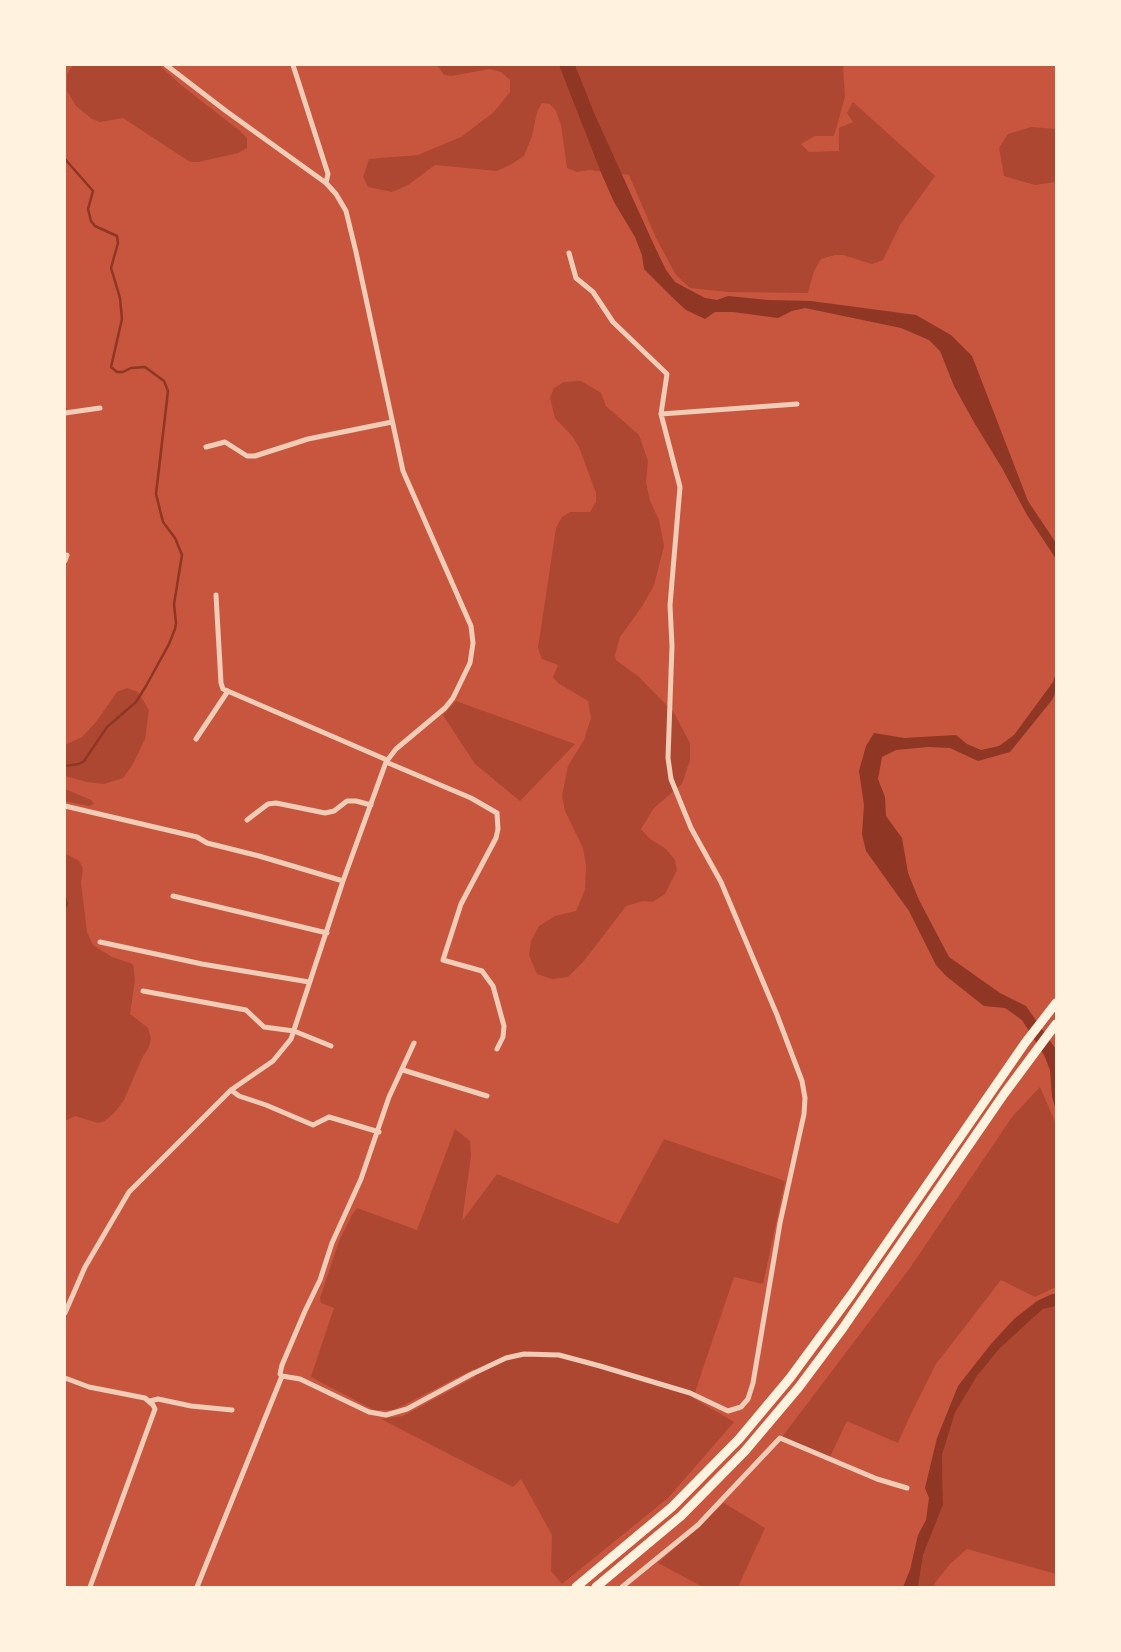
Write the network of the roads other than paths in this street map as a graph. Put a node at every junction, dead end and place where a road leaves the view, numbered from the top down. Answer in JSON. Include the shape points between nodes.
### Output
{"nodes":[{"id":1,"x":166,"y":65,"type":"edge"},
{"id":2,"x":293,"y":65,"type":"edge"},
{"id":3,"x":326,"y":183,"type":"junction"},
{"id":4,"x":569,"y":253,"type":"dead end"},
{"id":5,"x":797,"y":404,"type":"dead end"},
{"id":6,"x":100,"y":408,"type":"dead end"},
{"id":7,"x":65,"y":413,"type":"edge"},
{"id":8,"x":661,"y":414,"type":"junction"},
{"id":9,"x":392,"y":422,"type":"junction"},
{"id":10,"x":206,"y":447,"type":"dead end"},
{"id":11,"x":216,"y":595,"type":"dead end"},
{"id":12,"x":228,"y":691,"type":"junction"},
{"id":13,"x":196,"y":739,"type":"dead end"},
{"id":14,"x":387,"y":761,"type":"junction"},
{"id":15,"x":370,"y":805,"type":"junction"},
{"id":16,"x":65,"y":806,"type":"edge"},
{"id":17,"x":247,"y":820,"type":"dead end"},
{"id":18,"x":343,"y":881,"type":"junction"},
{"id":19,"x":173,"y":896,"type":"dead end"},
{"id":20,"x":327,"y":933,"type":"junction"},
{"id":21,"x":100,"y":942,"type":"dead end"},
{"id":22,"x":309,"y":982,"type":"junction"},
{"id":23,"x":143,"y":991,"type":"dead end"},
{"id":24,"x":1056,"y":1003,"type":"edge"},
{"id":25,"x":1054,"y":1027,"type":"edge"},
{"id":26,"x":294,"y":1031,"type":"junction"},
{"id":27,"x":414,"y":1043,"type":"dead end"},
{"id":28,"x":331,"y":1046,"type":"dead end"},
{"id":29,"x":497,"y":1049,"type":"dead end"},
{"id":30,"x":403,"y":1070,"type":"junction"},
{"id":31,"x":231,"y":1090,"type":"junction"},
{"id":32,"x":487,"y":1096,"type":"dead end"},
{"id":33,"x":379,"y":1132,"type":"junction"},
{"id":34,"x":65,"y":1312,"type":"edge"},
{"id":35,"x":282,"y":1376,"type":"junction"},
{"id":36,"x":65,"y":1378,"type":"edge"},
{"id":37,"x":150,"y":1401,"type":"junction"},
{"id":38,"x":232,"y":1410,"type":"dead end"},
{"id":39,"x":907,"y":1488,"type":"dead end"},
{"id":40,"x":90,"y":1587,"type":"edge"},
{"id":41,"x":198,"y":1587,"type":"edge"},
{"id":42,"x":576,"y":1587,"type":"edge"},
{"id":43,"x":596,"y":1587,"type":"edge"},
{"id":44,"x":622,"y":1587,"type":"edge"}],
"edges":[{"from":1,"to":3,"type":"street"},
{"from":2,"to":3,"type":"street","via":[[328,174]]},
{"from":3,"to":9,"type":"street","via":[[346,211],[351,229]]},
{"from":4,"to":8,"type":"street","via":[[576,278],[665,370],[668,378]]},
{"from":5,"to":8,"type":"street"},
{"from":6,"to":7,"type":"street"},
{"from":8,"to":35,"type":"street","via":[[680,487],[670,605],[671,779],[777,1015],[805,1098],[748,1399],[727,1411],[690,1393],[542,1353],[506,1358],[407,1409],[386,1415],[369,1412],[300,1379]]},
{"from":9,"to":10,"type":"street","via":[[308,439],[255,456],[225,442]]},
{"from":9,"to":14,"type":"street","via":[[403,471],[471,626],[474,643],[453,698]]},
{"from":11,"to":12,"type":"street","via":[[220,683]]},
{"from":12,"to":13,"type":"street"},
{"from":12,"to":14,"type":"street"},
{"from":14,"to":15,"type":"street"},
{"from":14,"to":29,"type":"street","via":[[497,813],[492,849],[461,904],[443,960],[482,971],[493,986],[504,1026]]},
{"from":15,"to":17,"type":"street","via":[[347,801],[325,813],[276,803]]},
{"from":15,"to":18,"type":"street"},
{"from":16,"to":18,"type":"street","via":[[197,836],[207,843]]},
{"from":18,"to":20,"type":"street"},
{"from":19,"to":20,"type":"street"},
{"from":20,"to":22,"type":"street"},
{"from":21,"to":22,"type":"street"},
{"from":22,"to":26,"type":"street"},
{"from":23,"to":26,"type":"street","via":[[246,1010],[264,1027]]},
{"from":24,"to":42,"type":"highway","via":[[790,1378],[673,1507]]},
{"from":25,"to":43,"type":"highway","via":[[799,1387],[681,1516]]},
{"from":26,"to":28,"type":"street"},
{"from":26,"to":31,"type":"street","via":[[273,1061]]},
{"from":27,"to":30,"type":"street"},
{"from":30,"to":32,"type":"street"},
{"from":30,"to":33,"type":"street"},
{"from":31,"to":33,"type":"street","via":[[313,1125],[331,1117]]},
{"from":31,"to":34,"type":"street","via":[[116,1210]]},
{"from":33,"to":35,"type":"street","via":[[282,1365]]},
{"from":35,"to":41,"type":"street"},
{"from":36,"to":37,"type":"street"},
{"from":37,"to":38,"type":"street"},
{"from":37,"to":40,"type":"street","via":[[153,1417]]},
{"from":39,"to":44,"type":"street","via":[[780,1438],[698,1525]]}]}
